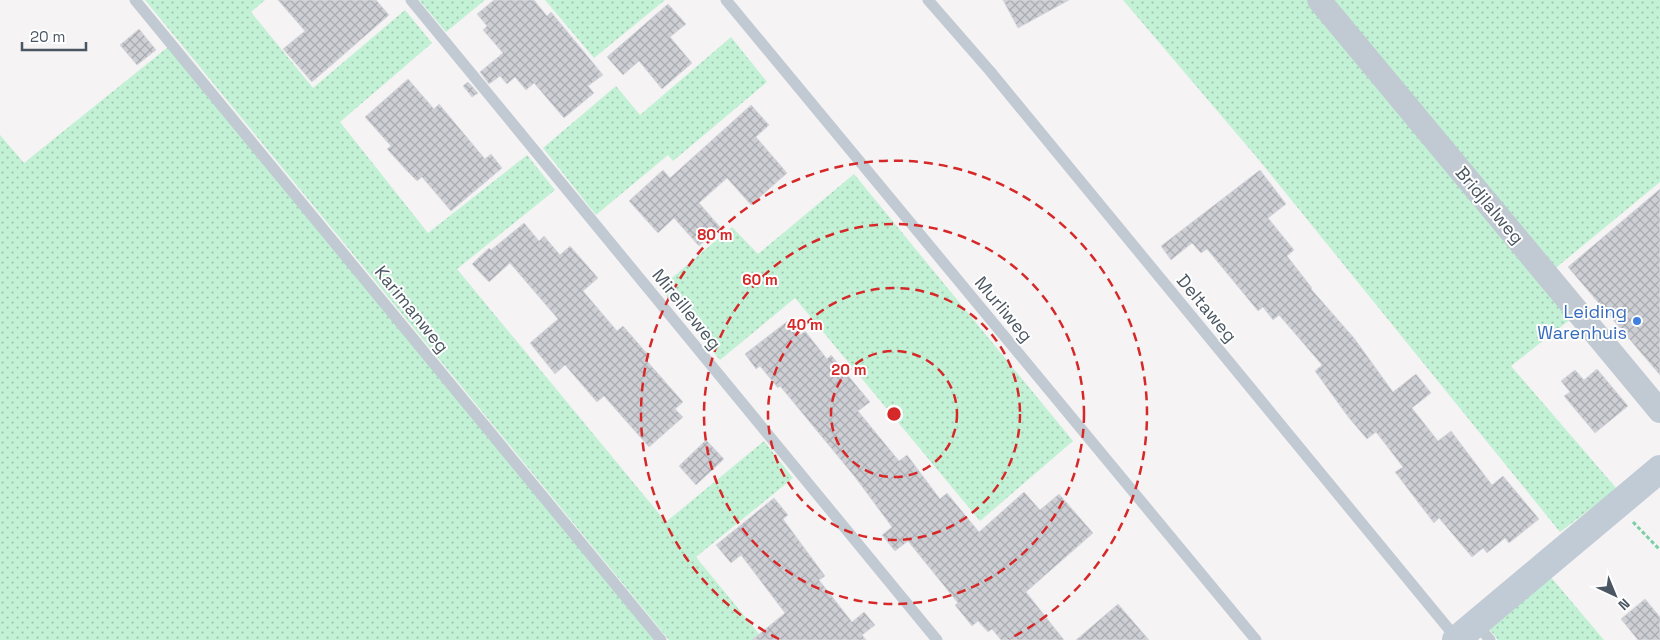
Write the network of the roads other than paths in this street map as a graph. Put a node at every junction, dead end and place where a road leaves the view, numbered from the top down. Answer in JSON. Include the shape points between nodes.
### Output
{"nodes":[{"id":1,"x":136,"y":0,"type":"edge"},
{"id":2,"x":411,"y":0,"type":"edge"},
{"id":3,"x":726,"y":0,"type":"edge"},
{"id":4,"x":928,"y":0,"type":"edge"},
{"id":5,"x":1319,"y":0,"type":"edge"},
{"id":6,"x":1660,"y":411,"type":"edge"},
{"id":7,"x":1660,"y":469,"type":"edge"},
{"id":8,"x":1470,"y":636,"type":"edge"},
{"id":9,"x":661,"y":640,"type":"edge"},
{"id":10,"x":937,"y":640,"type":"edge"},
{"id":11,"x":1256,"y":640,"type":"edge"}],
"edges":[{"from":1,"to":9,"type":"lane","name":"Karimanweg"},
{"from":2,"to":10,"type":"lane","name":"Mireilleweg"},
{"from":3,"to":11,"type":"lane","name":"Murliweg"},
{"from":4,"to":8,"type":"lane","name":"Deltaweg"},
{"from":5,"to":6,"type":"street","name":"Bridjlalweg"},
{"from":7,"to":8,"type":"main road"}]}
